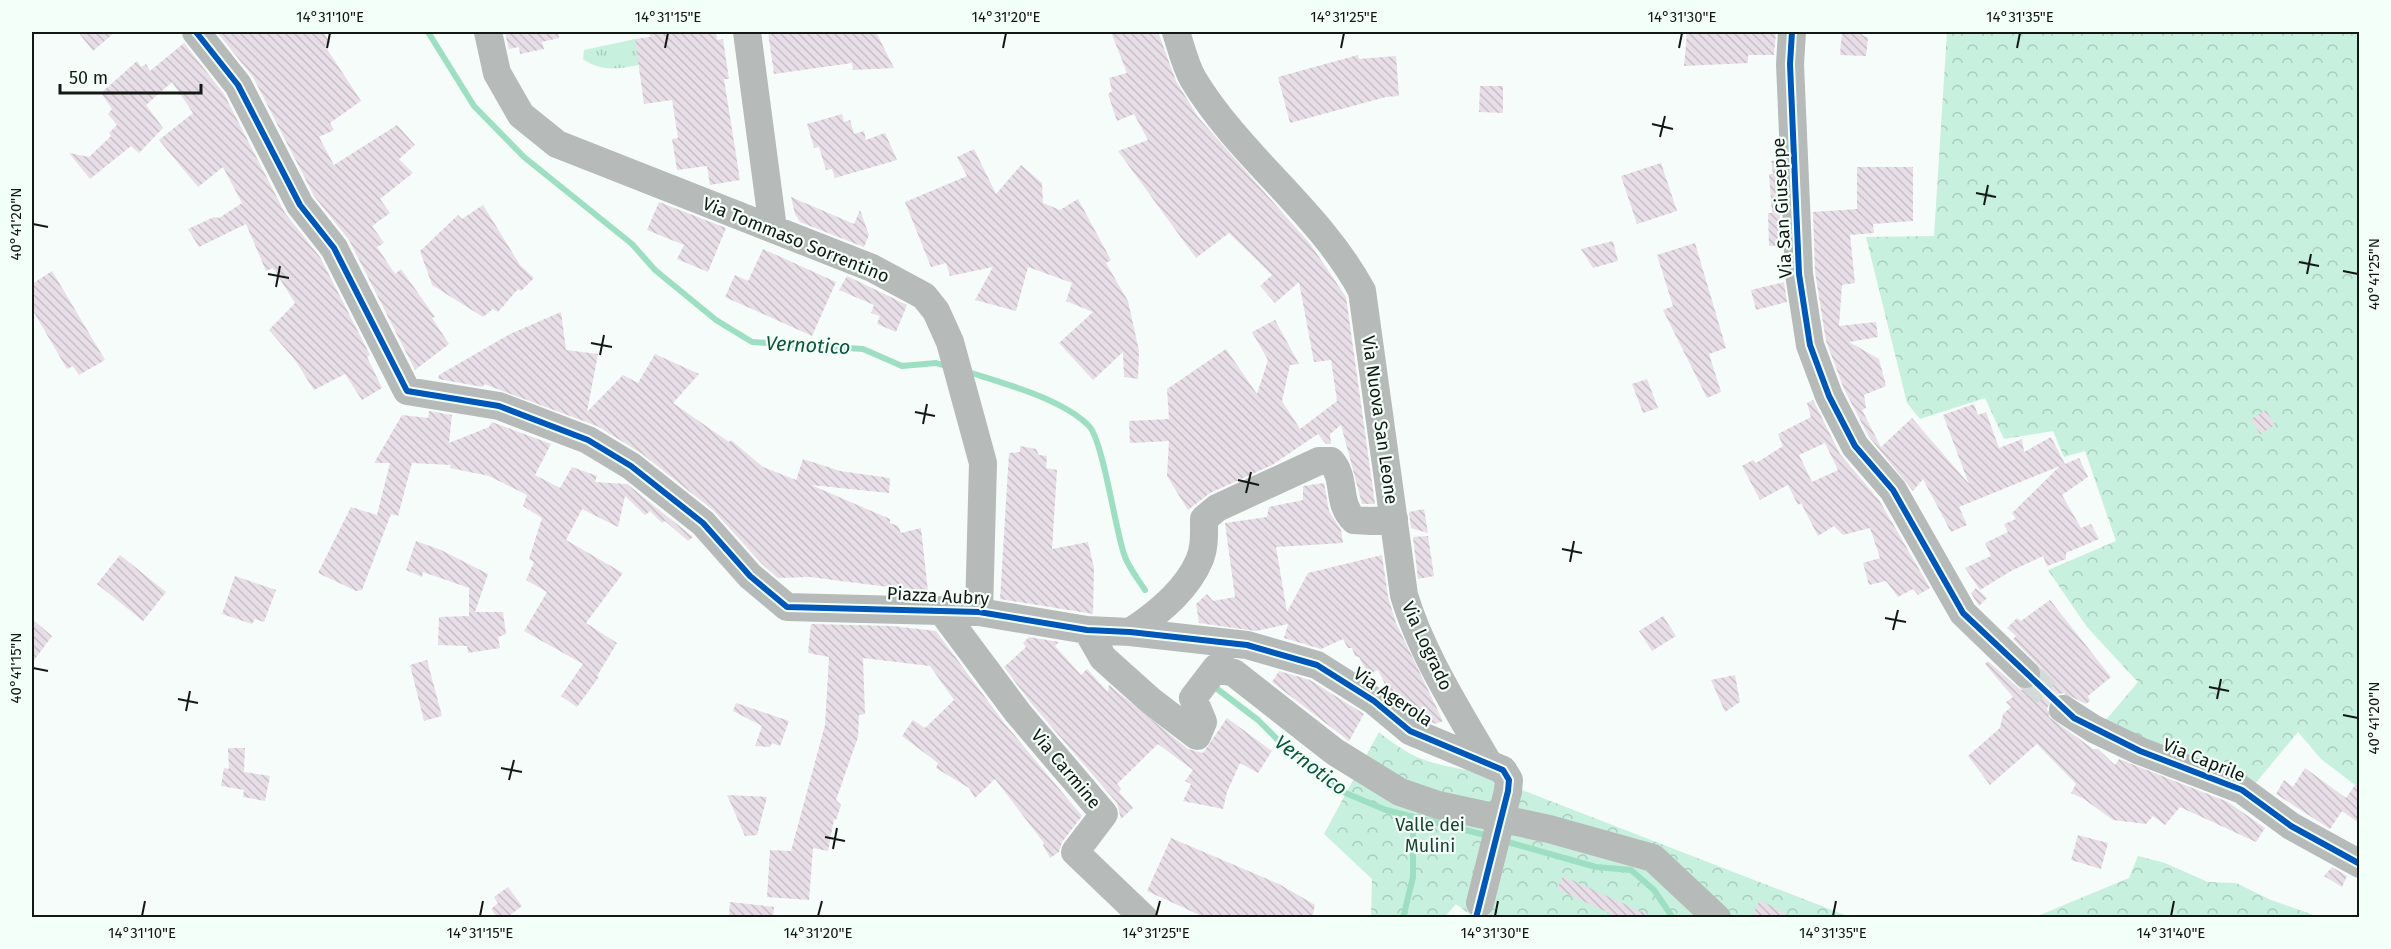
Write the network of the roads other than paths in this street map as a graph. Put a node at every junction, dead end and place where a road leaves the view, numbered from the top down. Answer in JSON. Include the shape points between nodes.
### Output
{"nodes":[{"id":1,"x":196,"y":32,"type":"edge"},
{"id":2,"x":488,"y":32,"type":"edge"},
{"id":3,"x":747,"y":32,"type":"edge"},
{"id":4,"x":1176,"y":32,"type":"edge"},
{"id":5,"x":1792,"y":32,"type":"edge"},
{"id":6,"x":772,"y":229,"type":"junction"},
{"id":7,"x":1394,"y":519,"type":"junction"},
{"id":8,"x":941,"y":610,"type":"junction"},
{"id":9,"x":979,"y":612,"type":"junction"},
{"id":10,"x":1087,"y":630,"type":"junction"},
{"id":11,"x":1130,"y":632,"type":"junction"},
{"id":12,"x":2026,"y":674,"type":"tunnel mouth"},
{"id":13,"x":1452,"y":700,"type":"junction"},
{"id":14,"x":2063,"y":709,"type":"tunnel mouth"},
{"id":15,"x":1425,"y":736,"type":"junction"},
{"id":16,"x":1488,"y":764,"type":"junction"},
{"id":17,"x":2360,"y":864,"type":"edge"},
{"id":18,"x":1478,"y":910,"type":"edge"},
{"id":19,"x":1144,"y":918,"type":"edge"},
{"id":20,"x":1717,"y":918,"type":"edge"}],
"edges":[{"from":1,"to":8,"type":"street","name":"Piazza Aubry","via":[[238,85],[300,205],[334,248],[407,391],[499,406],[588,440],[631,466],[703,523],[750,576],[787,607]]},
{"from":2,"to":6,"type":"street","name":"Via Tommaso Sorrentino","via":[[497,73],[521,115],[557,144]]},
{"from":3,"to":6,"type":"street"},
{"from":4,"to":7,"type":"street","name":"Via Nuova San Leone","via":[[1191,77],[1214,111],[1345,259],[1362,291]]},
{"from":5,"to":12,"type":"street","name":"Via San Giuseppe","via":[[1799,274],[1810,345],[1829,396],[1855,446],[1893,490],[1963,613]]},
{"from":6,"to":9,"type":"street","name":"Via Tommaso Sorrentino","via":[[872,268],[924,296],[936,311],[951,342],[983,463]]},
{"from":7,"to":11,"type":"street","name":"Via Nuova San Leone","via":[[1354,520],[1344,505],[1340,471],[1331,461],[1319,461],[1217,508],[1204,519],[1199,562],[1168,603]]},
{"from":7,"to":13,"type":"street","name":"Via Logrado","via":[[1409,612]]},
{"from":8,"to":9,"type":"street","name":"Piazza Aubry"},
{"from":8,"to":19,"type":"street","name":"Via Carmine","via":[[1018,713],[1104,814],[1075,852]]},
{"from":9,"to":10,"type":"street","name":"Piazza Aubry"},
{"from":10,"to":11,"type":"street","name":"Piazza Aubry"},
{"from":10,"to":20,"type":"street","via":[[1103,658],[1197,736],[1203,722],[1193,698],[1216,668],[1234,673],[1335,752],[1400,792],[1653,858]]},
{"from":11,"to":15,"type":"street","name":"Via Agerola","via":[[1247,645],[1317,665],[1374,701],[1410,731]]},
{"from":13,"to":15,"type":"street","via":[[1453,716],[1444,727]]},
{"from":13,"to":16,"type":"street","name":"Via Logrado"},
{"from":14,"to":17,"type":"street","name":"Via Caprile","via":[[2140,751],[2242,790],[2290,826]]},
{"from":15,"to":16,"type":"street","name":"Via Agerola"},
{"from":16,"to":18,"type":"street","name":"Via Agerola","bridge":true,"via":[[1503,770],[1509,780],[1509,791]]}]}
